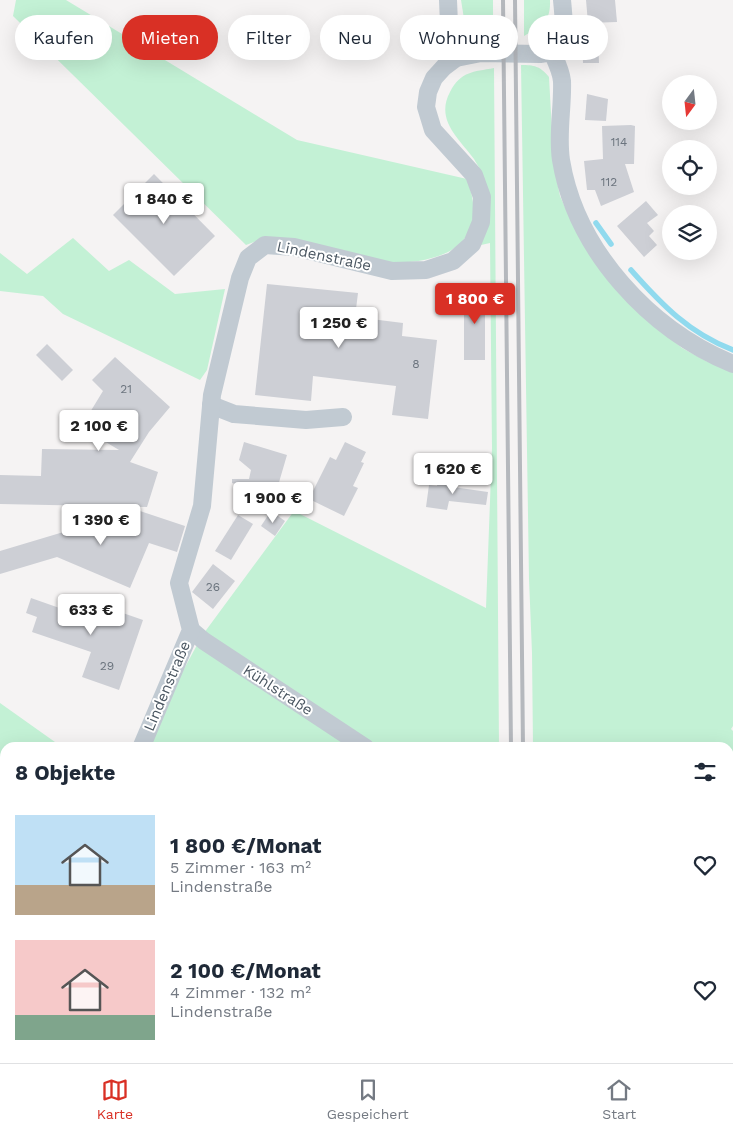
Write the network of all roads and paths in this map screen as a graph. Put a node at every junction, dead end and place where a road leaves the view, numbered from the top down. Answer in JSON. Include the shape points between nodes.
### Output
{"nodes":[{"id":1,"x":448,"y":0,"type":"edge"},
{"id":2,"x":562,"y":0,"type":"edge"},
{"id":3,"x":449,"y":15,"type":"edge"},
{"id":4,"x":563,"y":15,"type":"edge"},
{"id":5,"x":453,"y":60,"type":"edge"},
{"id":6,"x":555,"y":60,"type":"edge"},
{"id":7,"x":733,"y":364,"type":"edge"},
{"id":8,"x":211,"y":405,"type":"junction"},
{"id":9,"x":342,"y":417,"type":"dead end"},
{"id":10,"x":191,"y":630,"type":"junction"},
{"id":11,"x":144,"y":742,"type":"edge"},
{"id":12,"x":357,"y":742,"type":"edge"}],
"edges":[{"from":1,"to":3,"type":"street"},
{"from":2,"to":4,"type":"street"},
{"from":5,"to":8,"type":"street","name":"Lindenstraße","via":[[434,78],[426,107],[433,130],[474,175],[482,197],[481,222],[472,244],[453,261],[426,270],[392,271],[294,247],[265,245],[248,258],[240,278]]},
{"from":6,"to":7,"type":"street","via":[[562,79],[561,159],[569,195],[584,229],[614,274],[643,306],[686,340]]},
{"from":8,"to":9,"type":"street","via":[[234,414],[306,420]]},
{"from":8,"to":10,"type":"street","name":"Lindenstraße","via":[[202,506],[179,583]]},
{"from":10,"to":11,"type":"street","name":"Lindenstraße"},
{"from":10,"to":12,"type":"street","name":"Kühlstraße"}]}
